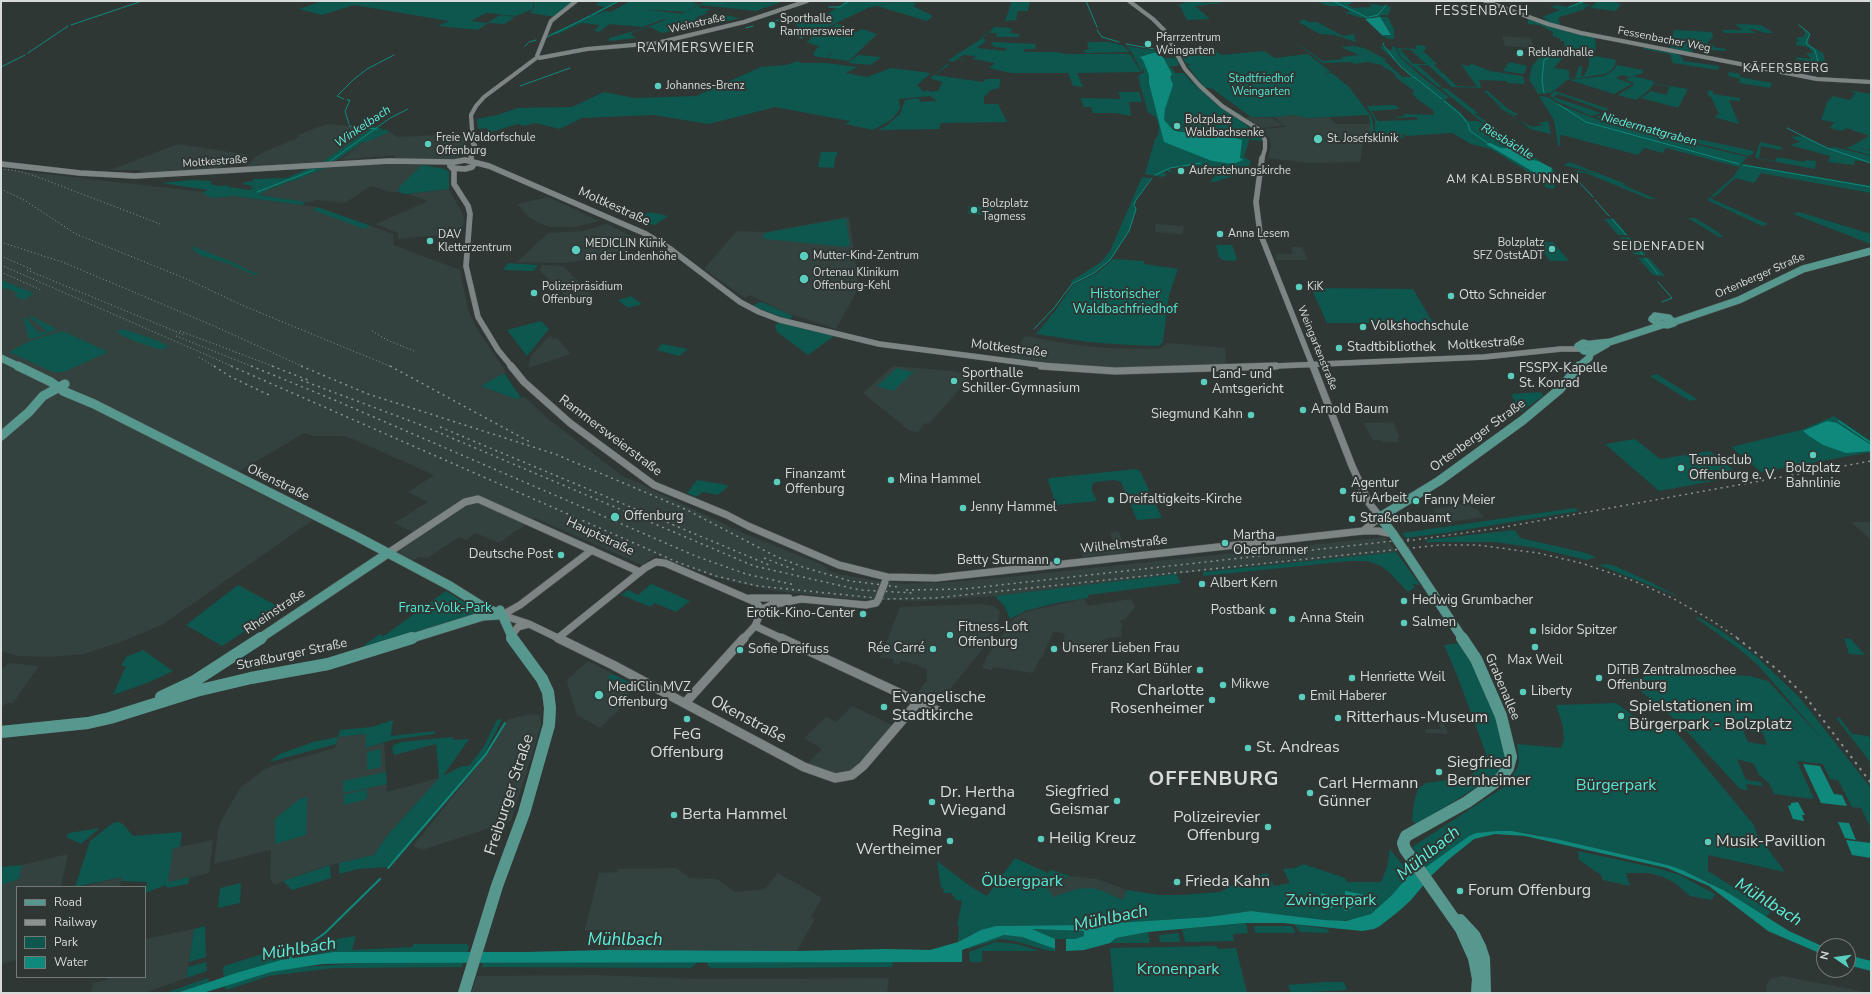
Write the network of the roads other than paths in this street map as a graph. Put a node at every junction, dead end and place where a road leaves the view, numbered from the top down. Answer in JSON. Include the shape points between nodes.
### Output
{"nodes":[{"id":1,"x":576,"y":1,"type":"edge"},
{"id":2,"x":807,"y":1,"type":"edge"},
{"id":3,"x":1129,"y":1,"type":"edge"},
{"id":4,"x":1485,"y":1,"type":"edge"},
{"id":5,"x":537,"y":58,"type":"junction"},
{"id":6,"x":1871,"y":82,"type":"edge"},
{"id":7,"x":473,"y":144,"type":"junction"},
{"id":8,"x":460,"y":160,"type":"junction"},
{"id":9,"x":430,"y":162,"type":"junction"},
{"id":10,"x":454,"y":162,"type":"junction"},
{"id":11,"x":473,"y":162,"type":"junction"},
{"id":12,"x":1,"y":164,"type":"edge"},
{"id":13,"x":452,"y":168,"type":"junction"},
{"id":14,"x":466,"y":169,"type":"junction"},
{"id":15,"x":498,"y":169,"type":"junction"},
{"id":16,"x":457,"y":186,"type":"junction"},
{"id":17,"x":1871,"y":251,"type":"edge"},
{"id":18,"x":1671,"y":320,"type":"junction"},
{"id":19,"x":1659,"y":324,"type":"junction"},
{"id":20,"x":1587,"y":348,"type":"junction"},
{"id":21,"x":1,"y":358,"type":"edge"},
{"id":22,"x":1312,"y":363,"type":"junction"},
{"id":23,"x":26,"y":371,"type":"junction"},
{"id":24,"x":44,"y":379,"type":"junction"},
{"id":25,"x":60,"y":386,"type":"junction"},
{"id":26,"x":45,"y":389,"type":"junction"},
{"id":27,"x":38,"y":400,"type":"junction"},
{"id":28,"x":1,"y":436,"type":"edge"},
{"id":29,"x":465,"y":502,"type":"joint"},
{"id":30,"x":1380,"y":517,"type":"junction"},
{"id":31,"x":1363,"y":531,"type":"junction"},
{"id":32,"x":1393,"y":534,"type":"junction"},
{"id":33,"x":592,"y":550,"type":"junction"},
{"id":34,"x":388,"y":553,"type":"junction"},
{"id":35,"x":640,"y":572,"type":"junction"},
{"id":36,"x":886,"y":579,"type":"junction"},
{"id":37,"x":745,"y":598,"type":"junction"},
{"id":38,"x":801,"y":599,"type":"junction"},
{"id":39,"x":520,"y":605,"type":"junction"},
{"id":40,"x":488,"y":610,"type":"junction"},
{"id":41,"x":760,"y":611,"type":"junction"},
{"id":42,"x":502,"y":615,"type":"junction"},
{"id":43,"x":514,"y":618,"type":"junction"},
{"id":44,"x":529,"y":624,"type":"junction"},
{"id":45,"x":755,"y":626,"type":"junction"},
{"id":46,"x":511,"y":636,"type":"junction"},
{"id":47,"x":558,"y":638,"type":"junction"},
{"id":48,"x":918,"y":702,"type":"junction"},
{"id":49,"x":685,"y":703,"type":"junction"},
{"id":50,"x":938,"y":711,"type":"dead end"},
{"id":51,"x":88,"y":722,"type":"junction"},
{"id":52,"x":1,"y":732,"type":"edge"},
{"id":53,"x":1442,"y":902,"type":"junction"},
{"id":54,"x":1461,"y":929,"type":"junction"},
{"id":55,"x":1474,"y":936,"type":"junction"},
{"id":56,"x":1478,"y":979,"type":"junction"},
{"id":57,"x":464,"y":993,"type":"edge"},
{"id":58,"x":1477,"y":993,"type":"edge"},
{"id":59,"x":1485,"y":993,"type":"edge"}],
"edges":[{"from":1,"to":5,"type":"street","via":[[551,21]]},
{"from":2,"to":5,"type":"street","name":"Weinstraße","via":[[744,22],[657,43]]},
{"from":3,"to":22,"type":"street","name":"Weingartenstraße","via":[[1164,30],[1185,69],[1200,86],[1222,106],[1258,129],[1263,136],[1266,143],[1260,166],[1256,202],[1260,234]]},
{"from":4,"to":6,"type":"street","name":"Fessenbacher Weg","via":[[1581,33],[1797,76]]},
{"from":5,"to":7,"type":"street","via":[[484,97],[476,106],[471,115]]},
{"from":7,"to":8,"type":"street"},
{"from":7,"to":11,"type":"street"},
{"from":8,"to":10,"type":"street"},
{"from":8,"to":11,"type":"street","name":"Moltkestraße"},
{"from":9,"to":10,"type":"street","name":"Moltkestraße"},
{"from":9,"to":12,"type":"street","name":"Moltkestraße","via":[[358,163],[138,176],[80,173]]},
{"from":9,"to":13,"type":"street","name":"Moltkestraße"},
{"from":10,"to":13,"type":"street"},
{"from":11,"to":14,"type":"street"},
{"from":11,"to":15,"type":"street","name":"Moltkestraße"},
{"from":13,"to":14,"type":"street","name":"Moltkestraße"},
{"from":13,"to":16,"type":"street","name":"Rammersweierstraße","via":[[454,184]]},
{"from":14,"to":15,"type":"street","name":"Moltkestraße"},
{"from":14,"to":16,"type":"street","via":[[460,174]]},
{"from":15,"to":22,"type":"street","name":"Moltkestraße","via":[[656,240],[740,302],[780,320],[864,340],[1018,363],[1094,370],[1190,370]]},
{"from":16,"to":36,"type":"street","name":"Rammersweierstraße","via":[[470,214],[466,266],[478,317],[499,351],[537,394],[570,423],[654,485],[838,565]]},
{"from":17,"to":18,"type":"main road","name":"Ortenberger Straße","via":[[1803,269],[1739,300]]},
{"from":18,"to":19,"type":"main road","via":[[1672,325]]},
{"from":18,"to":19,"type":"main road","via":[[1655,316],[1652,319]]},
{"from":19,"to":20,"type":"main road","name":"Ortenberger Straße"},
{"from":20,"to":22,"type":"street","name":"Moltkestraße","via":[[1484,357]]},
{"from":20,"to":30,"type":"main road","name":"Ortenberger Straße","via":[[1589,358],[1560,389],[1524,420],[1439,481]]},
{"from":21,"to":23,"type":"main road","name":"Okenstraße"},
{"from":22,"to":30,"type":"street","name":"Weingartenstraße","via":[[1352,466],[1370,503]]},
{"from":23,"to":24,"type":"main road","name":"Okenstraße"},
{"from":23,"to":25,"type":"main road","name":"Okenstraße"},
{"from":24,"to":25,"type":"main road","name":"Okenstraße"},
{"from":24,"to":26,"type":"main road"},
{"from":25,"to":26,"type":"main road"},
{"from":25,"to":27,"type":"main road"},
{"from":25,"to":34,"type":"main road","name":"Okenstraße"},
{"from":26,"to":27,"type":"main road"},
{"from":27,"to":28,"type":"main road","via":[[30,412]]},
{"from":29,"to":33,"type":"street","name":"Hauptstraße","via":[[481,499]]},
{"from":29,"to":34,"type":"street","name":"Rheinstraße"},
{"from":30,"to":31,"type":"street"},
{"from":30,"to":32,"type":"main road","name":"Grabenallee"},
{"from":31,"to":32,"type":"street","name":"Wilhelmstraße"},
{"from":31,"to":36,"type":"street","name":"Wilhelmstraße","via":[[936,578]]},
{"from":32,"to":53,"type":"main road","name":"Grabenallee","bridge":true,"via":[[1476,659],[1500,716],[1511,757],[1508,768],[1501,778],[1467,802],[1404,839],[1405,849]]},
{"from":33,"to":35,"type":"street","name":"Hauptstraße"},
{"from":33,"to":39,"type":"street","name":"Straßburger Straße"},
{"from":34,"to":40,"type":"main road","name":"Okenstraße","via":[[450,586]]},
{"from":34,"to":51,"type":"main road","name":"Rheinstraße","via":[[193,682],[152,700]]},
{"from":35,"to":37,"type":"street","name":"Hauptstraße","via":[[652,563],[662,562]]},
{"from":35,"to":47,"type":"street"},
{"from":36,"to":38,"type":"street","bridge":true,"via":[[876,603],[866,605]]},
{"from":37,"to":38,"type":"street"},
{"from":37,"to":41,"type":"street","name":"Hauptstraße","via":[[755,602]]},
{"from":38,"to":41,"type":"street","via":[[771,605]]},
{"from":39,"to":42,"type":"street","name":"Straßburger Straße"},
{"from":39,"to":43,"type":"street"},
{"from":40,"to":42,"type":"main road","name":"Straßburger Straße"},
{"from":40,"to":42,"type":"main road","name":"Okenstraße","via":[[499,609]]},
{"from":40,"to":51,"type":"main road","name":"Straßburger Straße","via":[[339,661],[216,686],[124,714]]},
{"from":41,"to":45,"type":"street"},
{"from":42,"to":43,"type":"street","name":"Okenstraße"},
{"from":42,"to":46,"type":"main road","name":"Freiburger Straße"},
{"from":43,"to":44,"type":"street","name":"Okenstraße"},
{"from":44,"to":46,"type":"street","via":[[516,628]]},
{"from":44,"to":47,"type":"street","name":"Okenstraße"},
{"from":45,"to":48,"type":"street"},
{"from":45,"to":49,"type":"street"},
{"from":46,"to":57,"type":"main road","name":"Freiburger Straße","via":[[542,679],[548,692],[549,725],[524,813],[497,886]]},
{"from":47,"to":49,"type":"street","name":"Okenstraße"},
{"from":48,"to":49,"type":"street","name":"Okenstraße","via":[[863,766],[852,775],[835,778],[804,767]]},
{"from":48,"to":50,"type":"street"},
{"from":51,"to":52,"type":"main road","name":"Straßburger Straße"},
{"from":53,"to":54,"type":"main road"},
{"from":53,"to":55,"type":"main road"},
{"from":54,"to":55,"type":"main road"},
{"from":54,"to":56,"type":"main road","via":[[1474,958]]},
{"from":55,"to":56,"type":"main road","via":[[1480,963]]},
{"from":55,"to":59,"type":"main road","via":[[1484,959]]},
{"from":56,"to":58,"type":"main road"}]}
